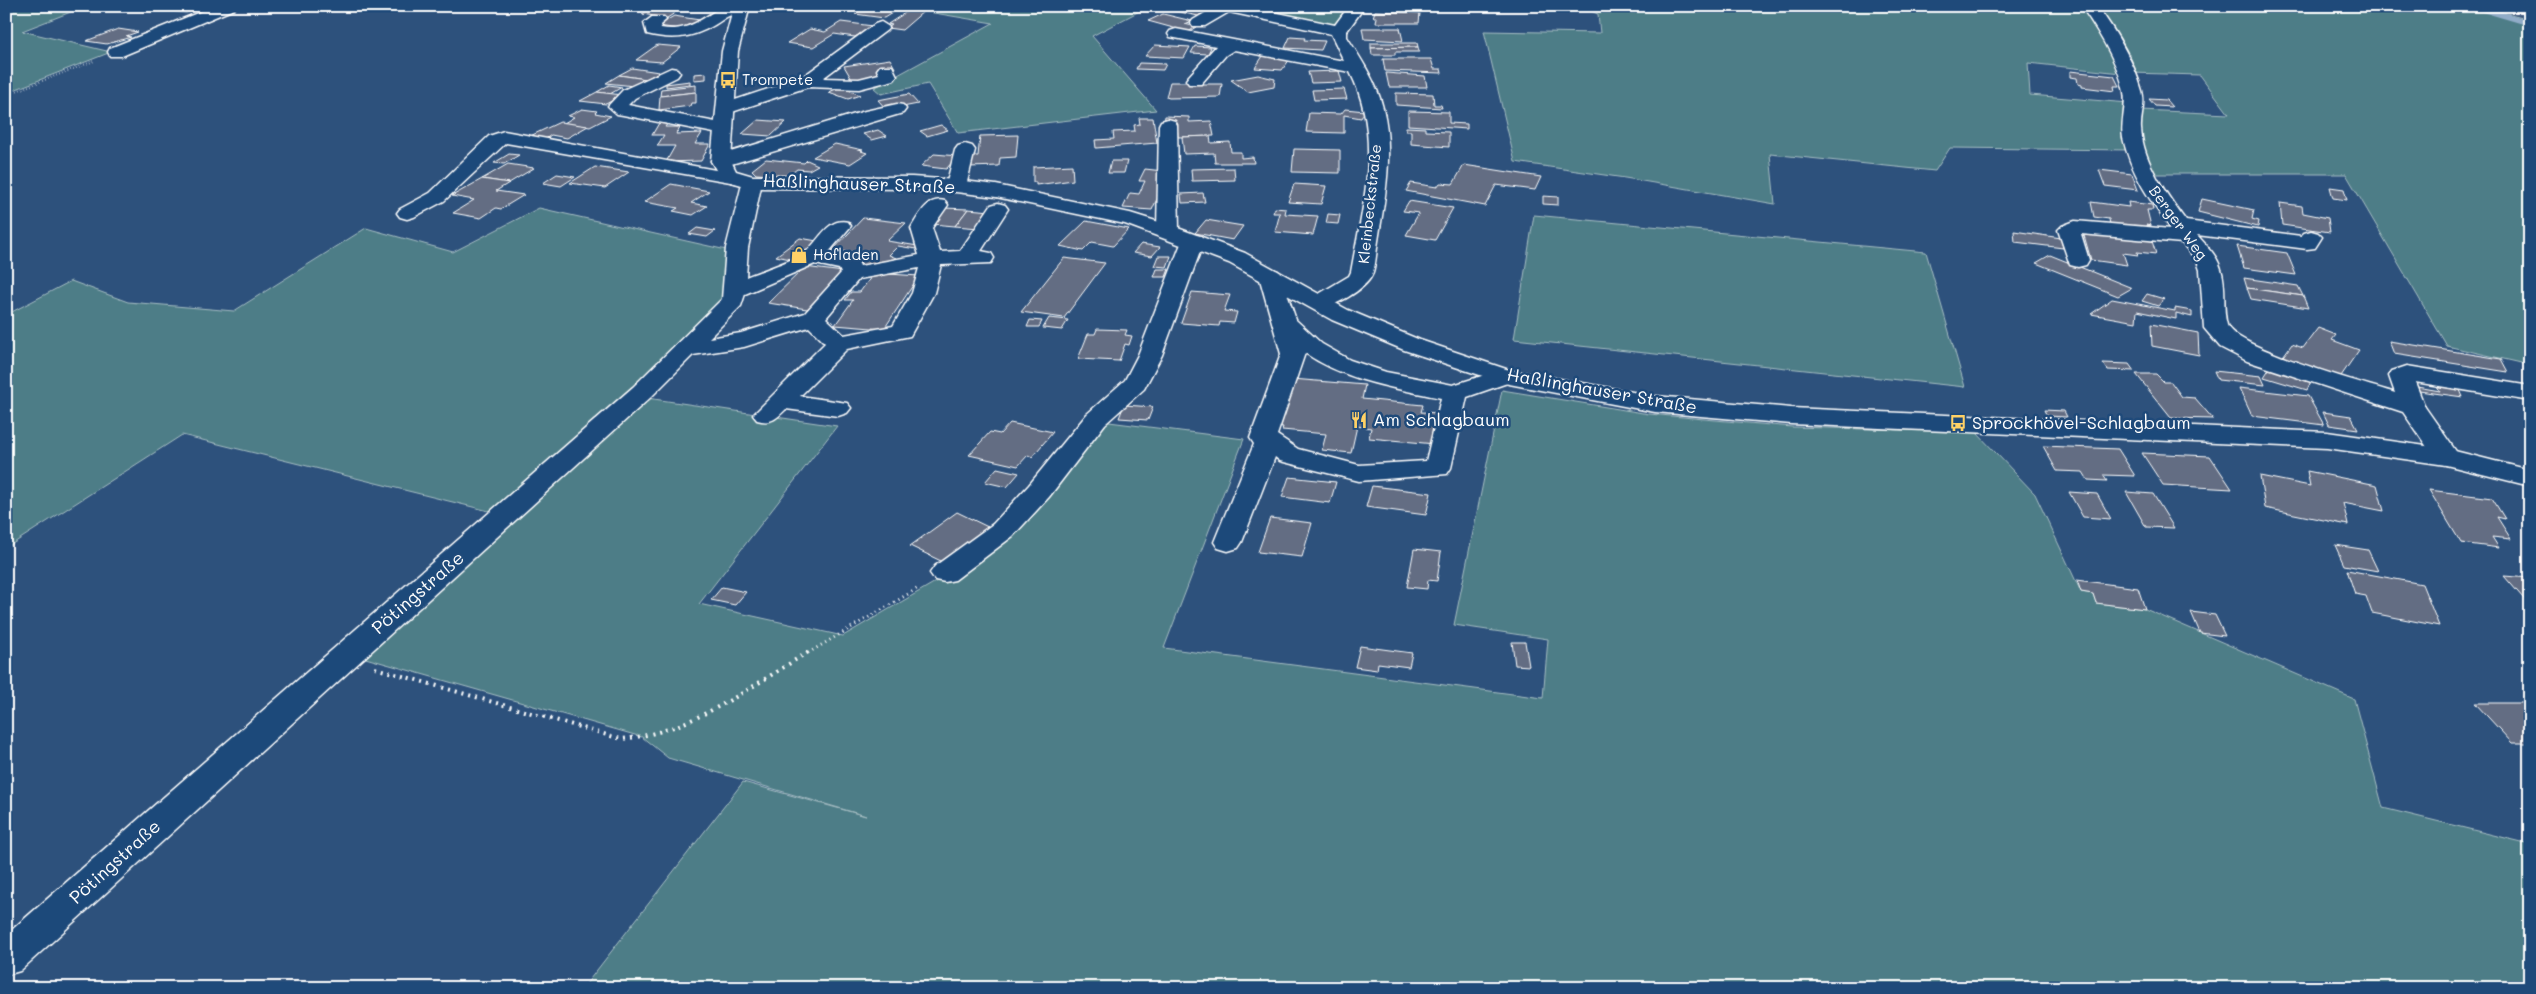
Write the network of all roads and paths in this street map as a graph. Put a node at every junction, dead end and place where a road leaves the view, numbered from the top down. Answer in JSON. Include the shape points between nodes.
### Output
{"nodes":[{"id":1,"x":228,"y":6,"type":"edge"},
{"id":2,"x":733,"y":6,"type":"edge"},
{"id":3,"x":742,"y":6,"type":"edge"},
{"id":4,"x":1357,"y":6,"type":"edge"},
{"id":5,"x":2089,"y":6,"type":"edge"},
{"id":6,"x":658,"y":20,"type":"dead end"},
{"id":7,"x":1199,"y":24,"type":"dead end"},
{"id":8,"x":881,"y":27,"type":"dead end"},
{"id":9,"x":1339,"y":31,"type":"junction"},
{"id":10,"x":1176,"y":34,"type":"dead end"},
{"id":11,"x":1231,"y":45,"type":"junction"},
{"id":12,"x":116,"y":52,"type":"joint"},
{"id":13,"x":1356,"y":68,"type":"junction"},
{"id":14,"x":886,"y":70,"type":"dead end"},
{"id":15,"x":671,"y":73,"type":"dead end"},
{"id":16,"x":1195,"y":80,"type":"dead end"},
{"id":17,"x":807,"y":82,"type":"junction"},
{"id":18,"x":6,"y":96,"type":"edge"},
{"id":19,"x":726,"y":109,"type":"junction"},
{"id":20,"x":897,"y":109,"type":"dead end"},
{"id":21,"x":1168,"y":125,"type":"dead end"},
{"id":22,"x":724,"y":129,"type":"junction"},
{"id":23,"x":965,"y":150,"type":"dead end"},
{"id":24,"x":721,"y":160,"type":"junction"},
{"id":25,"x":745,"y":180,"type":"junction"},
{"id":26,"x":956,"y":186,"type":"junction"},
{"id":27,"x":938,"y":205,"type":"dead end"},
{"id":28,"x":998,"y":209,"type":"dead end"},
{"id":29,"x":407,"y":213,"type":"dead end"},
{"id":30,"x":842,"y":226,"type":"dead end"},
{"id":31,"x":1168,"y":231,"type":"junction"},
{"id":32,"x":2183,"y":232,"type":"junction"},
{"id":33,"x":2311,"y":237,"type":"dead end"},
{"id":34,"x":1193,"y":241,"type":"junction"},
{"id":35,"x":932,"y":259,"type":"junction"},
{"id":36,"x":2078,"y":260,"type":"dead end"},
{"id":37,"x":788,"y":268,"type":"junction"},
{"id":38,"x":852,"y":274,"type":"junction"},
{"id":39,"x":1270,"y":276,"type":"junction"},
{"id":40,"x":733,"y":291,"type":"junction"},
{"id":41,"x":1320,"y":303,"type":"junction"},
{"id":42,"x":813,"y":318,"type":"junction"},
{"id":43,"x":1285,"y":323,"type":"junction"},
{"id":44,"x":839,"y":343,"type":"junction"},
{"id":45,"x":685,"y":349,"type":"junction"},
{"id":46,"x":1504,"y":376,"type":"junction"},
{"id":47,"x":1455,"y":392,"type":"junction"},
{"id":48,"x":2530,"y":394,"type":"edge"},
{"id":49,"x":2412,"y":407,"type":"junction"},
{"id":50,"x":838,"y":408,"type":"dead end"},
{"id":51,"x":1268,"y":441,"type":"junction"},
{"id":52,"x":2447,"y":457,"type":"junction"},
{"id":53,"x":2530,"y":478,"type":"edge"},
{"id":54,"x":1228,"y":542,"type":"dead end"},
{"id":55,"x":945,"y":572,"type":"joint"},
{"id":56,"x":344,"y":659,"type":"junction"},
{"id":57,"x":6,"y":959,"type":"edge"}],
"edges":[{"from":1,"to":12,"type":"street"},
{"from":2,"to":6,"type":"street","via":[[702,29],[685,34],[653,31],[652,24]]},
{"from":3,"to":19,"type":"street","via":[[730,51]]},
{"from":4,"to":9,"type":"street"},
{"from":5,"to":32,"type":"street","name":"Berger Weg","via":[[2107,33],[2133,91],[2135,110],[2131,127],[2149,184]]},
{"from":7,"to":9,"type":"street","via":[[1227,6]]},
{"from":8,"to":17,"type":"street"},
{"from":9,"to":13,"type":"street","name":"Kleinbeckstraße","via":[[1339,37]]},
{"from":10,"to":11,"type":"street"},
{"from":11,"to":13,"type":"street"},
{"from":11,"to":16,"type":"street","via":[[1220,50]]},
{"from":12,"to":18,"type":"path"},
{"from":13,"to":41,"type":"street","name":"Kleinbeckstraße","via":[[1374,109],[1378,145],[1362,272],[1358,280]]},
{"from":14,"to":17,"type":"street","via":[[888,76],[865,83]]},
{"from":15,"to":22,"type":"street","via":[[629,94],[617,106],[623,110]]},
{"from":17,"to":19,"type":"street"},
{"from":19,"to":22,"type":"street"},
{"from":20,"to":24,"type":"street"},
{"from":21,"to":31,"type":"street"},
{"from":22,"to":24,"type":"street"},
{"from":23,"to":26,"type":"street"},
{"from":24,"to":25,"type":"street","name":"Haßlinghauser Straße","via":[[728,176]]},
{"from":25,"to":26,"type":"street","name":"Haßlinghauser Straße"},
{"from":25,"to":29,"type":"street","via":[[504,137],[496,140],[438,197]]},
{"from":25,"to":40,"type":"street","name":"Pötingstraße"},
{"from":26,"to":31,"type":"street","name":"Haßlinghauser Straße","via":[[1088,209]]},
{"from":27,"to":35,"type":"street","via":[[921,228]]},
{"from":28,"to":35,"type":"street","via":[[975,258]]},
{"from":30,"to":37,"type":"street"},
{"from":31,"to":34,"type":"street","name":"Haßlinghauser Straße"},
{"from":32,"to":33,"type":"street","via":[[2307,243]]},
{"from":32,"to":36,"type":"street","via":[[2075,227],[2069,230]]},
{"from":32,"to":49,"type":"street","name":"Berger Weg","via":[[2207,260],[2211,270],[2216,328],[2228,342],[2256,356]]},
{"from":34,"to":39,"type":"street","name":"Haßlinghauser Straße","via":[[1237,258]]},
{"from":34,"to":55,"type":"street","via":[[1150,355],[1135,384],[1096,419],[1039,491],[1003,530]]},
{"from":35,"to":38,"type":"street"},
{"from":35,"to":44,"type":"street","via":[[928,282],[902,331]]},
{"from":37,"to":38,"type":"street","via":[[849,264]]},
{"from":37,"to":40,"type":"street"},
{"from":38,"to":42,"type":"street"},
{"from":39,"to":41,"type":"street","name":"Haßlinghauser Straße"},
{"from":39,"to":43,"type":"street"},
{"from":40,"to":45,"type":"street","name":"Pötingstraße","via":[[733,301]]},
{"from":41,"to":46,"type":"street","name":"Haßlinghauser Straße","via":[[1364,326]]},
{"from":42,"to":44,"type":"street"},
{"from":42,"to":45,"type":"street","via":[[744,340]]},
{"from":43,"to":47,"type":"street","via":[[1314,349],[1341,366],[1381,378]]},
{"from":43,"to":51,"type":"street","via":[[1293,354],[1263,438]]},
{"from":44,"to":50,"type":"street","via":[[785,411]]},
{"from":45,"to":56,"type":"street","name":"Pötingstraße","via":[[642,392]]},
{"from":46,"to":47,"type":"street"},
{"from":46,"to":52,"type":"street","name":"Haßlinghauser Straße","via":[[1655,404],[1791,416],[2297,438]]},
{"from":47,"to":51,"type":"street","via":[[1438,468],[1358,473],[1289,455]]},
{"from":48,"to":49,"type":"street","via":[[2407,373],[2401,376]]},
{"from":49,"to":52,"type":"street"},
{"from":51,"to":54,"type":"street"},
{"from":52,"to":53,"type":"street","name":"Haßlinghauser Straße"},
{"from":55,"to":56,"type":"path","via":[[687,723],[642,738],[621,739],[596,733]]},
{"from":56,"to":57,"type":"street","name":"Pötingstraße"}]}
